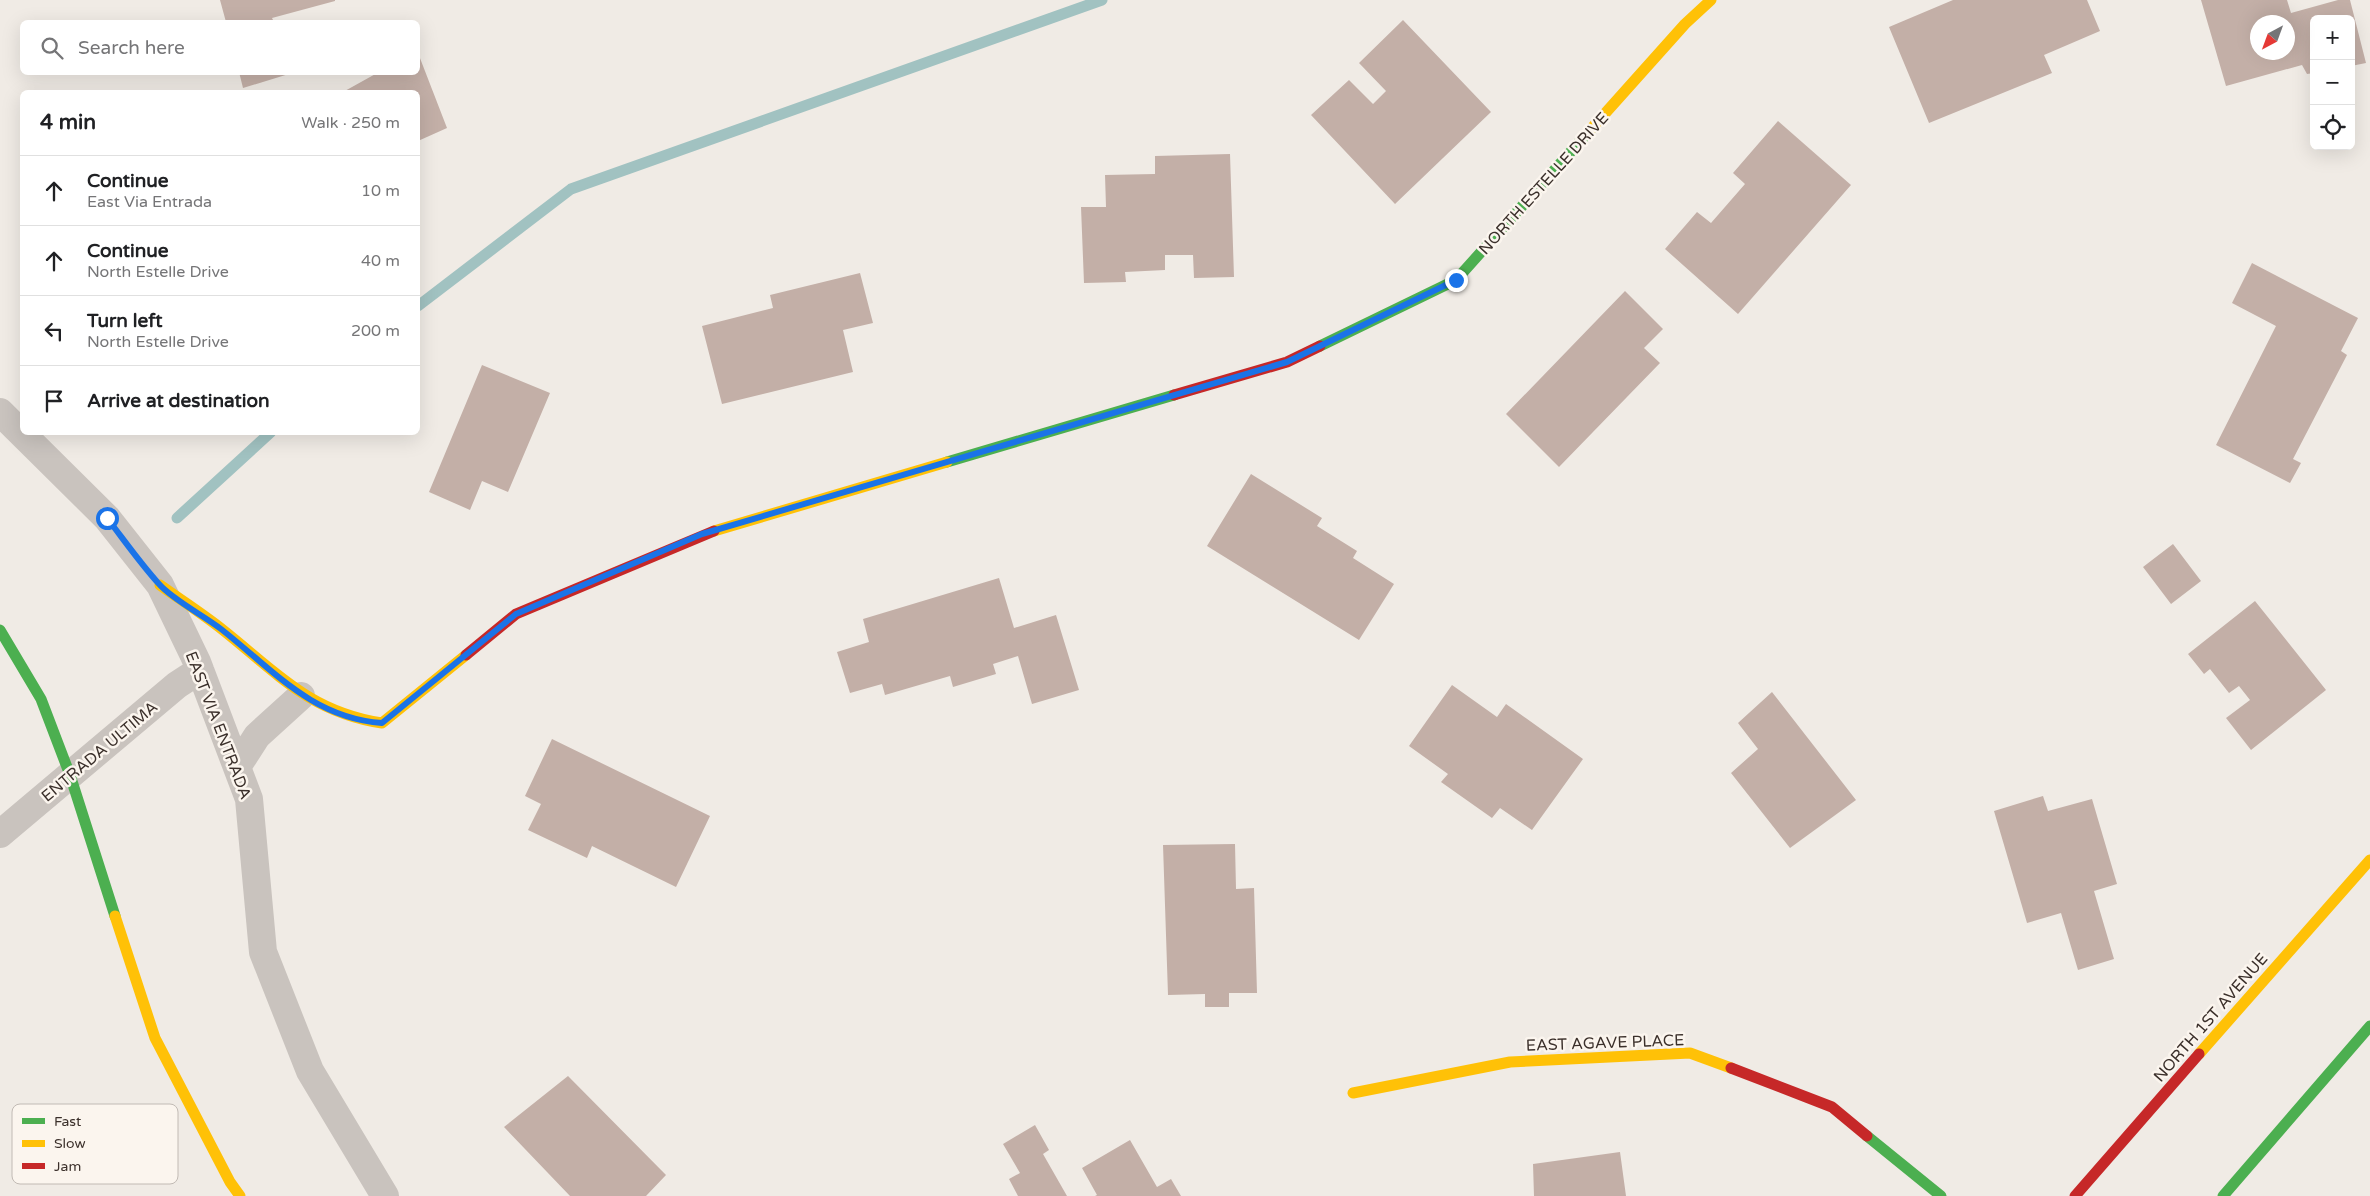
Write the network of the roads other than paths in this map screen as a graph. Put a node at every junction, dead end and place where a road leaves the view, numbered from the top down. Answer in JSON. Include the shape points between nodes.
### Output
{"nodes":[{"id":1,"x":1711,"y":0,"type":"edge"},
{"id":2,"x":0,"y":412,"type":"edge"},
{"id":3,"x":20,"y":432,"type":"edge"},
{"id":4,"x":23,"y":435,"type":"edge"},
{"id":5,"x":160,"y":585,"type":"junction"},
{"id":6,"x":0,"y":630,"type":"edge"},
{"id":7,"x":200,"y":670,"type":"junction"},
{"id":8,"x":301,"y":696,"type":"junction"},
{"id":9,"x":238,"y":767,"type":"junction"},
{"id":10,"x":70,"y":775,"type":"junction"},
{"id":11,"x":0,"y":834,"type":"edge"},
{"id":12,"x":2370,"y":860,"type":"edge"},
{"id":13,"x":2370,"y":1026,"type":"edge"},
{"id":14,"x":1353,"y":1093,"type":"dead end"},
{"id":15,"x":240,"y":1196,"type":"edge"},
{"id":16,"x":385,"y":1196,"type":"edge"},
{"id":17,"x":1941,"y":1196,"type":"edge"},
{"id":18,"x":2075,"y":1196,"type":"edge"},
{"id":19,"x":2223,"y":1196,"type":"edge"}],
"edges":[{"from":1,"to":8,"type":"street","name":"NORTH ESTELLE DRIVE","via":[[1685,24],[1456,280],[1287,362],[702,534],[516,614],[382,723],[361,722]]},
{"from":2,"to":3,"type":"street","name":"EAST VIA ENTRADA"},
{"from":4,"to":5,"type":"street","name":"EAST VIA ENTRADA","via":[[107,518]]},
{"from":5,"to":7,"type":"street","name":"EAST VIA ENTRADA"},
{"from":5,"to":8,"type":"street","name":"NORTH ESTELLE DRIVE","via":[[220,628]]},
{"from":6,"to":10,"type":"street","via":[[41,698]]},
{"from":7,"to":9,"type":"street","name":"EAST VIA ENTRADA"},
{"from":7,"to":10,"type":"street","name":"ENTRADA ULTIMA","via":[[177,685]]},
{"from":8,"to":9,"type":"street","via":[[257,736]]},
{"from":9,"to":16,"type":"street","name":"EAST VIA ENTRADA","via":[[249,799],[262,952],[310,1071]]},
{"from":10,"to":11,"type":"street","name":"ENTRADA ULTIMA"},
{"from":10,"to":15,"type":"street","via":[[155,1038]]},
{"from":12,"to":18,"type":"street","name":"NORTH 1ST AVENUE"},
{"from":13,"to":19,"type":"street"},
{"from":14,"to":17,"type":"street","name":"EAST AGAVE PLACE","via":[[1510,1062],[1690,1053],[1832,1107]]}]}
